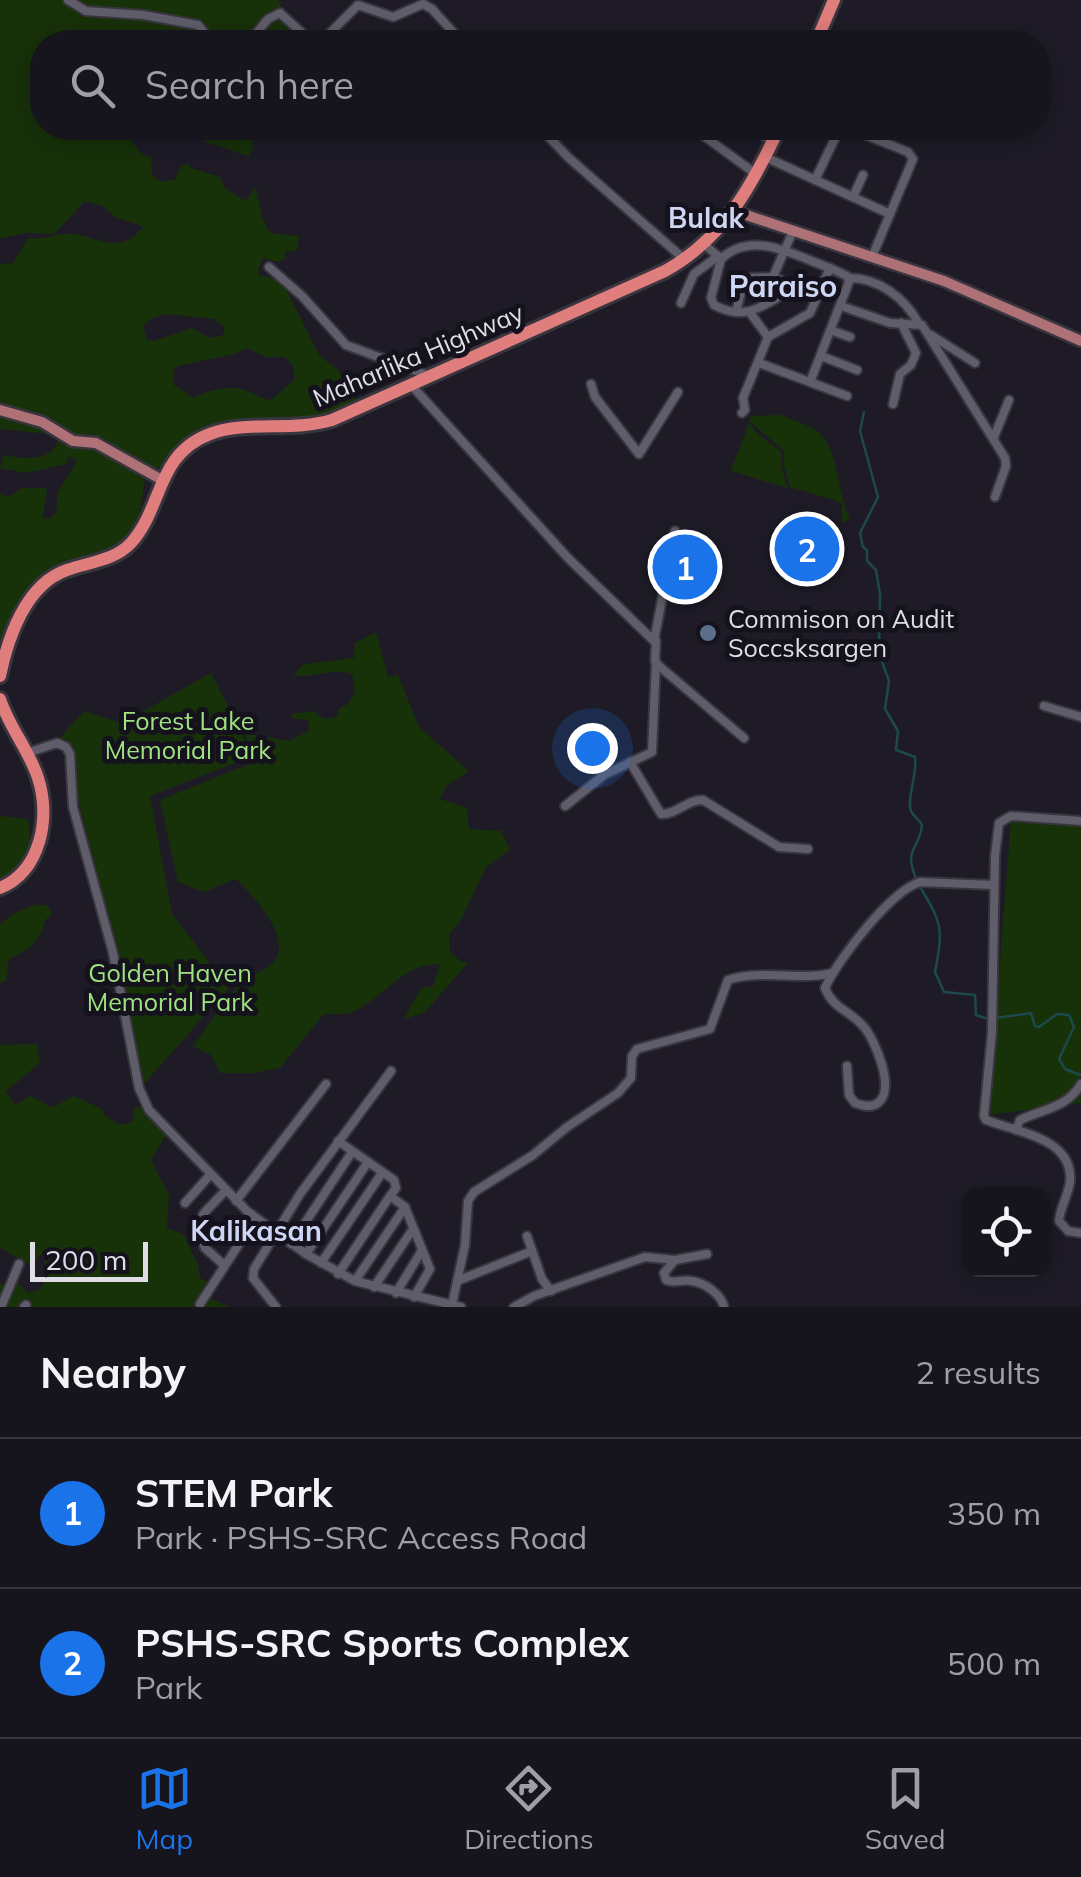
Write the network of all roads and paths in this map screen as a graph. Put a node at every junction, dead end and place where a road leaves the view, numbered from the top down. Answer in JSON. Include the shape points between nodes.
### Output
{"nodes":[{"id":1,"x":68,"y":0,"type":"edge"},
{"id":2,"x":834,"y":0,"type":"edge"},
{"id":3,"x":202,"y":30,"type":"edge"},
{"id":4,"x":259,"y":30,"type":"edge"},
{"id":5,"x":300,"y":30,"type":"edge"},
{"id":6,"x":333,"y":30,"type":"edge"},
{"id":7,"x":451,"y":30,"type":"edge"},
{"id":8,"x":821,"y":30,"type":"edge"},
{"id":9,"x":552,"y":140,"type":"edge"},
{"id":10,"x":709,"y":140,"type":"edge"},
{"id":11,"x":773,"y":140,"type":"edge"},
{"id":12,"x":834,"y":140,"type":"edge"},
{"id":13,"x":877,"y":140,"type":"edge"},
{"id":14,"x":765,"y":157,"type":"junction"},
{"id":15,"x":756,"y":174,"type":"junction"},
{"id":16,"x":863,"y":176,"type":"dead end"},
{"id":17,"x":815,"y":180,"type":"junction"},
{"id":18,"x":853,"y":197,"type":"junction"},
{"id":19,"x":734,"y":211,"type":"junction"},
{"id":20,"x":890,"y":214,"type":"junction"},
{"id":21,"x":792,"y":231,"type":"junction"},
{"id":22,"x":704,"y":244,"type":"junction"},
{"id":23,"x":784,"y":252,"type":"junction"},
{"id":24,"x":720,"y":257,"type":"junction"},
{"id":25,"x":872,"y":257,"type":"junction"},
{"id":26,"x":684,"y":260,"type":"junction"},
{"id":27,"x":269,"y":267,"type":"dead end"},
{"id":28,"x":830,"y":268,"type":"junction"},
{"id":29,"x":773,"y":278,"type":"junction"},
{"id":30,"x":848,"y":278,"type":"junction"},
{"id":31,"x":780,"y":296,"type":"junction"},
{"id":32,"x":681,"y":303,"type":"dead end"},
{"id":33,"x":841,"y":306,"type":"junction"},
{"id":34,"x":736,"y":312,"type":"junction"},
{"id":35,"x":752,"y":314,"type":"junction"},
{"id":36,"x":901,"y":323,"type":"junction"},
{"id":37,"x":919,"y":324,"type":"junction"},
{"id":38,"x":832,"y":330,"type":"junction"},
{"id":39,"x":928,"y":335,"type":"junction"},
{"id":40,"x":850,"y":337,"type":"dead end"},
{"id":41,"x":768,"y":338,"type":"junction"},
{"id":42,"x":910,"y":338,"type":"junction"},
{"id":43,"x":1081,"y":341,"type":"edge"},
{"id":44,"x":821,"y":356,"type":"junction"},
{"id":45,"x":759,"y":363,"type":"junction"},
{"id":46,"x":976,"y":364,"type":"dead end"},
{"id":47,"x":857,"y":370,"type":"dead end"},
{"id":48,"x":431,"y":376,"type":"junction"},
{"id":49,"x":810,"y":382,"type":"junction"},
{"id":50,"x":591,"y":384,"type":"dead end"},
{"id":51,"x":412,"y":386,"type":"junction"},
{"id":52,"x":678,"y":392,"type":"dead end"},
{"id":53,"x":847,"y":396,"type":"dead end"},
{"id":54,"x":1009,"y":400,"type":"dead end"},
{"id":55,"x":894,"y":404,"type":"dead end"},
{"id":56,"x":0,"y":410,"type":"edge"},
{"id":57,"x":742,"y":414,"type":"dead end"},
{"id":58,"x":994,"y":437,"type":"junction"},
{"id":59,"x":162,"y":480,"type":"junction"},
{"id":60,"x":995,"y":498,"type":"dead end"},
{"id":61,"x":675,"y":531,"type":"dead end"},
{"id":62,"x":656,"y":641,"type":"junction"},
{"id":63,"x":656,"y":662,"type":"junction"},
{"id":64,"x":0,"y":676,"type":"edge"},
{"id":65,"x":0,"y":699,"type":"edge"},
{"id":66,"x":1044,"y":706,"type":"dead end"},
{"id":67,"x":1081,"y":717,"type":"edge"},
{"id":68,"x":744,"y":738,"type":"dead end"},
{"id":69,"x":27,"y":754,"type":"junction"},
{"id":70,"x":630,"y":762,"type":"junction"},
{"id":71,"x":566,"y":806,"type":"dead end"},
{"id":72,"x":1081,"y":821,"type":"edge"},
{"id":73,"x":808,"y":849,"type":"dead end"},
{"id":74,"x":994,"y":885,"type":"junction"},
{"id":75,"x":0,"y":888,"type":"edge"},
{"id":76,"x":832,"y":974,"type":"junction"},
{"id":77,"x":847,"y":1066,"type":"dead end"},
{"id":78,"x":391,"y":1071,"type":"dead end"},
{"id":79,"x":326,"y":1084,"type":"dead end"},
{"id":80,"x":1081,"y":1084,"type":"edge"},
{"id":81,"x":1016,"y":1130,"type":"junction"},
{"id":82,"x":338,"y":1142,"type":"junction"},
{"id":83,"x":352,"y":1152,"type":"junction"},
{"id":84,"x":368,"y":1162,"type":"junction"},
{"id":85,"x":382,"y":1173,"type":"junction"},
{"id":86,"x":210,"y":1174,"type":"junction"},
{"id":87,"x":226,"y":1190,"type":"junction"},
{"id":88,"x":390,"y":1196,"type":"junction"},
{"id":89,"x":236,"y":1200,"type":"junction"},
{"id":90,"x":185,"y":1203,"type":"dead end"},
{"id":91,"x":405,"y":1207,"type":"junction"},
{"id":92,"x":256,"y":1218,"type":"junction"},
{"id":93,"x":412,"y":1229,"type":"junction"},
{"id":94,"x":276,"y":1234,"type":"junction"},
{"id":95,"x":1081,"y":1234,"type":"edge"},
{"id":96,"x":526,"y":1236,"type":"dead end"},
{"id":97,"x":291,"y":1244,"type":"junction"},
{"id":98,"x":532,"y":1251,"type":"junction"},
{"id":99,"x":422,"y":1252,"type":"junction"},
{"id":100,"x":306,"y":1254,"type":"junction"},
{"id":101,"x":707,"y":1254,"type":"dead end"},
{"id":102,"x":674,"y":1260,"type":"junction"},
{"id":103,"x":19,"y":1264,"type":"dead end"},
{"id":104,"x":321,"y":1264,"type":"junction"},
{"id":105,"x":224,"y":1265,"type":"junction"},
{"id":106,"x":338,"y":1274,"type":"junction"},
{"id":107,"x":355,"y":1281,"type":"junction"},
{"id":108,"x":457,"y":1281,"type":"junction"},
{"id":109,"x":374,"y":1287,"type":"junction"},
{"id":110,"x":551,"y":1291,"type":"junction"},
{"id":111,"x":396,"y":1292,"type":"junction"},
{"id":112,"x":414,"y":1297,"type":"junction"},
{"id":113,"x":200,"y":1304,"type":"dead end"},
{"id":114,"x":456,"y":1306,"type":"edge"},
{"id":115,"x":1,"y":1307,"type":"edge"},
{"id":116,"x":276,"y":1307,"type":"edge"},
{"id":117,"x":514,"y":1307,"type":"edge"},
{"id":118,"x":724,"y":1307,"type":"edge"}],
"edges":[{"from":1,"to":3,"type":"street","via":[[86,11],[143,15]]},
{"from":2,"to":8,"type":"highway"},
{"from":4,"to":5,"type":"street","via":[[280,12]]},
{"from":6,"to":7,"type":"street","via":[[358,5],[393,17],[423,4]]},
{"from":9,"to":26,"type":"street"},
{"from":10,"to":15,"type":"street"},
{"from":11,"to":14,"type":"highway","name":"Maharlika Highway"},
{"from":12,"to":17,"type":"street"},
{"from":13,"to":20,"type":"street","via":[[910,154]]},
{"from":14,"to":15,"type":"highway","name":"Maharlika Highway"},
{"from":14,"to":17,"type":"street"},
{"from":15,"to":19,"type":"highway","name":"Maharlika Highway"},
{"from":16,"to":18,"type":"street"},
{"from":17,"to":18,"type":"street"},
{"from":18,"to":20,"type":"street"},
{"from":19,"to":21,"type":"main road"},
{"from":19,"to":22,"type":"highway","name":"Maharlika Highway"},
{"from":20,"to":25,"type":"street"},
{"from":21,"to":23,"type":"street"},
{"from":21,"to":25,"type":"main road"},
{"from":22,"to":24,"type":"street"},
{"from":22,"to":26,"type":"highway","name":"Maharlika Highway"},
{"from":23,"to":24,"type":"street","via":[[750,244]]},
{"from":23,"to":28,"type":"street"},
{"from":23,"to":29,"type":"street"},
{"from":24,"to":32,"type":"street","via":[[694,274]]},
{"from":24,"to":34,"type":"street","via":[[711,300]]},
{"from":25,"to":43,"type":"main road"},
{"from":26,"to":48,"type":"highway","name":"Maharlika Highway"},
{"from":27,"to":48,"type":"street","via":[[344,344]]},
{"from":28,"to":30,"type":"street"},
{"from":28,"to":41,"type":"street","via":[[810,313]]},
{"from":29,"to":31,"type":"street"},
{"from":29,"to":31,"type":"street","via":[[800,288]]},
{"from":29,"to":34,"type":"street","via":[[744,280]]},
{"from":30,"to":33,"type":"street"},
{"from":30,"to":37,"type":"street","via":[[892,291]]},
{"from":31,"to":35,"type":"street"},
{"from":33,"to":36,"type":"street"},
{"from":33,"to":38,"type":"street"},
{"from":34,"to":35,"type":"street"},
{"from":35,"to":41,"type":"street"},
{"from":36,"to":37,"type":"street"},
{"from":36,"to":42,"type":"street"},
{"from":37,"to":39,"type":"street"},
{"from":38,"to":40,"type":"street"},
{"from":38,"to":44,"type":"street"},
{"from":39,"to":42,"type":"street"},
{"from":39,"to":46,"type":"street"},
{"from":39,"to":58,"type":"street"},
{"from":41,"to":45,"type":"street"},
{"from":42,"to":55,"type":"street","via":[[916,353],[900,374]]},
{"from":44,"to":47,"type":"street"},
{"from":44,"to":49,"type":"street"},
{"from":45,"to":49,"type":"street"},
{"from":45,"to":57,"type":"street"},
{"from":48,"to":51,"type":"highway","name":"Maharlika Highway"},
{"from":49,"to":53,"type":"street"},
{"from":50,"to":52,"type":"street","via":[[639,454]]},
{"from":51,"to":59,"type":"highway","name":"Maharlika Highway","via":[[321,423],[210,434],[181,453]]},
{"from":51,"to":62,"type":"street","via":[[568,558]]},
{"from":54,"to":58,"type":"street"},
{"from":56,"to":59,"type":"main road","via":[[96,443]]},
{"from":58,"to":60,"type":"street","via":[[1006,461]]},
{"from":59,"to":64,"type":"highway","name":"Maharlika Highway","via":[[127,547],[57,574],[31,598]]},
{"from":61,"to":62,"type":"street"},
{"from":62,"to":63,"type":"street"},
{"from":63,"to":68,"type":"street"},
{"from":63,"to":70,"type":"street","via":[[654,750]]},
{"from":65,"to":69,"type":"highway"},
{"from":66,"to":67,"type":"street"},
{"from":69,"to":75,"type":"highway","via":[[42,790],[40,837],[26,869]]},
{"from":69,"to":86,"type":"street","via":[[56,743],[69,750],[71,799],[113,953],[140,1094]]},
{"from":70,"to":71,"type":"street"},
{"from":70,"to":73,"type":"street","via":[[662,814],[703,800],[778,847]]},
{"from":72,"to":74,"type":"street","via":[[1002,820]]},
{"from":74,"to":76,"type":"street","via":[[910,885]]},
{"from":74,"to":81,"type":"street","via":[[984,1116]]},
{"from":76,"to":77,"type":"street","via":[[825,988],[829,998],[865,1028],[878,1055],[885,1084],[879,1102],[855,1103]]},
{"from":76,"to":108,"type":"street","via":[[732,978],[710,1029],[637,1049],[618,1094],[474,1192]]},
{"from":78,"to":82,"type":"street"},
{"from":79,"to":89,"type":"street"},
{"from":80,"to":81,"type":"street","via":[[1053,1109],[1020,1120]]},
{"from":81,"to":95,"type":"street","via":[[1042,1138],[1066,1158],[1069,1188],[1059,1220]]},
{"from":82,"to":83,"type":"street"},
{"from":82,"to":94,"type":"street"},
{"from":83,"to":84,"type":"street"},
{"from":83,"to":97,"type":"street"},
{"from":84,"to":85,"type":"street"},
{"from":84,"to":100,"type":"street"},
{"from":85,"to":88,"type":"street","via":[[396,1184]]},
{"from":85,"to":104,"type":"street"},
{"from":86,"to":87,"type":"street"},
{"from":86,"to":90,"type":"street"},
{"from":87,"to":89,"type":"street"},
{"from":87,"to":105,"type":"street","via":[[198,1226],[205,1248]]},
{"from":88,"to":91,"type":"street"},
{"from":88,"to":106,"type":"street"},
{"from":89,"to":92,"type":"street"},
{"from":91,"to":93,"type":"street"},
{"from":91,"to":107,"type":"street"},
{"from":92,"to":94,"type":"street"},
{"from":92,"to":105,"type":"street"},
{"from":93,"to":99,"type":"street"},
{"from":93,"to":109,"type":"street"},
{"from":94,"to":97,"type":"street"},
{"from":94,"to":116,"type":"street","via":[[252,1273]]},
{"from":96,"to":98,"type":"street"},
{"from":97,"to":100,"type":"street"},
{"from":98,"to":108,"type":"street"},
{"from":98,"to":110,"type":"street"},
{"from":99,"to":111,"type":"street"},
{"from":99,"to":112,"type":"street","via":[[430,1274]]},
{"from":100,"to":104,"type":"street"},
{"from":101,"to":102,"type":"street"},
{"from":102,"to":110,"type":"street","via":[[645,1257]]},
{"from":102,"to":118,"type":"street","via":[[666,1280],[696,1282],[718,1294]]},
{"from":103,"to":115,"type":"street"},
{"from":104,"to":106,"type":"street"},
{"from":105,"to":113,"type":"street"},
{"from":106,"to":107,"type":"street"},
{"from":107,"to":109,"type":"street"},
{"from":108,"to":114,"type":"street"},
{"from":109,"to":111,"type":"street"},
{"from":110,"to":117,"type":"street"},
{"from":111,"to":112,"type":"street"},
{"from":112,"to":114,"type":"street"}]}
